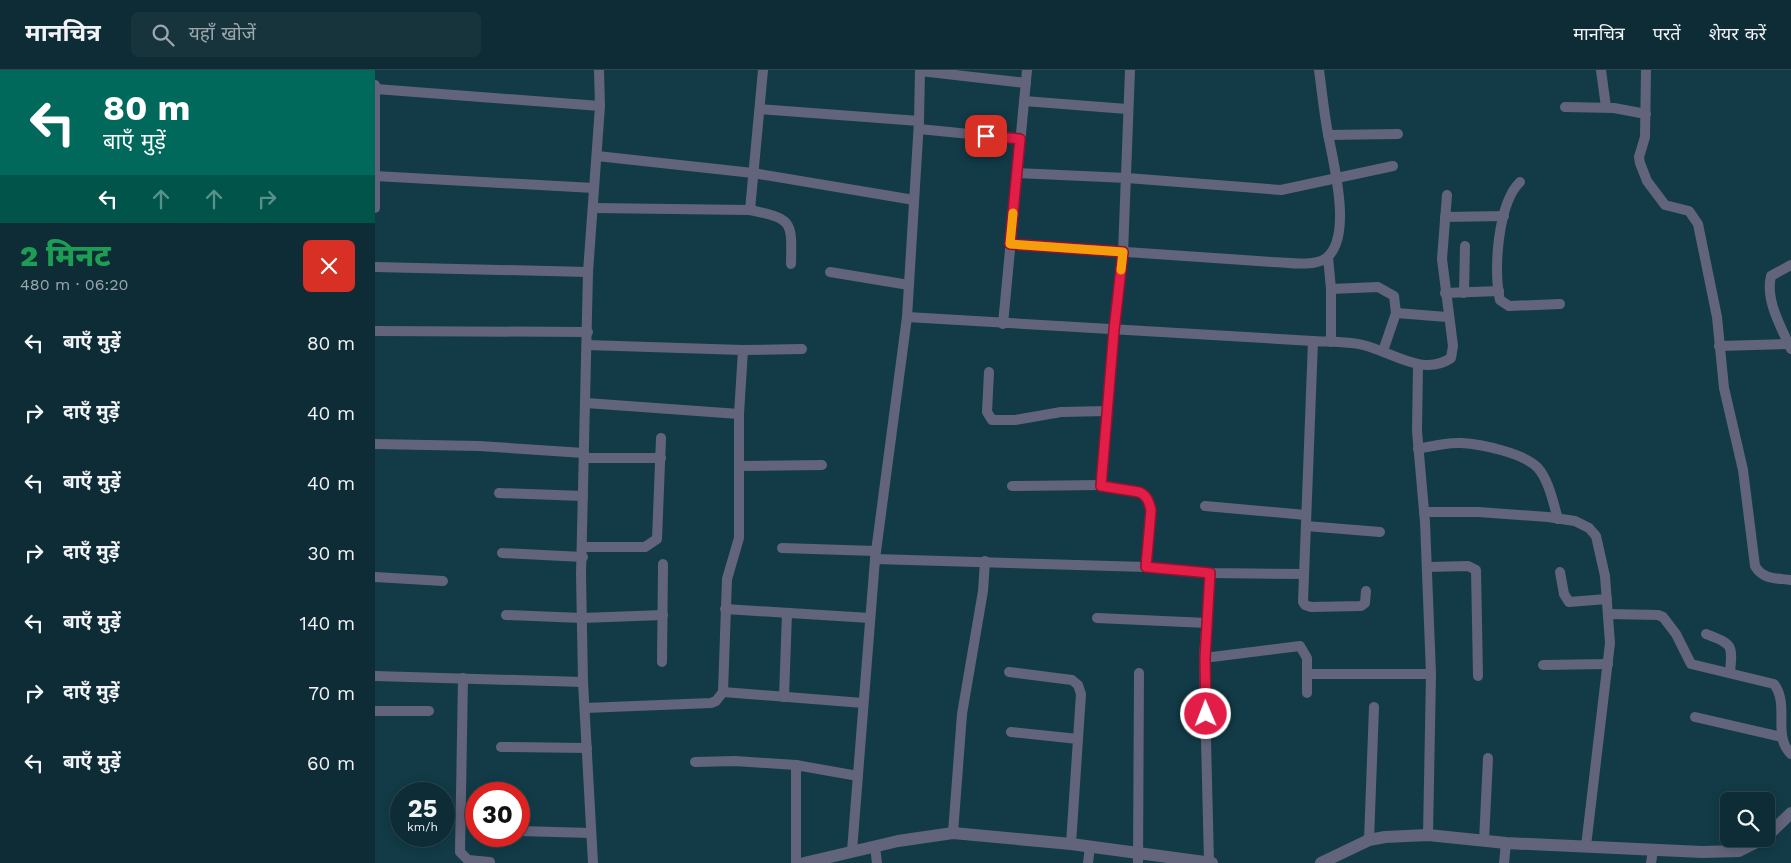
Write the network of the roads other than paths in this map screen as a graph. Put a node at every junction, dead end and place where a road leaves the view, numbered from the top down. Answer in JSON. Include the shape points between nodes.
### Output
{"nodes":[{"id":1,"x":599,"y":70,"type":"edge"},
{"id":2,"x":763,"y":70,"type":"edge"},
{"id":3,"x":920,"y":70,"type":"edge"},
{"id":4,"x":1027,"y":70,"type":"edge"},
{"id":5,"x":1130,"y":70,"type":"edge"},
{"id":6,"x":1319,"y":70,"type":"edge"},
{"id":7,"x":1601,"y":70,"type":"edge"},
{"id":8,"x":1646,"y":70,"type":"edge"},
{"id":9,"x":1026,"y":83,"type":"junction"},
{"id":10,"x":375,"y":87,"type":"edge"},
{"id":11,"x":1024,"y":101,"type":"junction"},
{"id":12,"x":375,"y":104,"type":"edge"},
{"id":13,"x":600,"y":106,"type":"junction"},
{"id":14,"x":1565,"y":107,"type":"dead end"},
{"id":15,"x":1606,"y":107,"type":"junction"},
{"id":16,"x":760,"y":109,"type":"junction"},
{"id":17,"x":1127,"y":109,"type":"junction"},
{"id":18,"x":1646,"y":114,"type":"junction"},
{"id":19,"x":919,"y":125,"type":"junction"},
{"id":20,"x":1398,"y":134,"type":"dead end"},
{"id":21,"x":1328,"y":135,"type":"junction"},
{"id":22,"x":1020,"y":139,"type":"junction"},
{"id":23,"x":597,"y":156,"type":"junction"},
{"id":24,"x":1393,"y":166,"type":"dead end"},
{"id":25,"x":753,"y":173,"type":"junction"},
{"id":26,"x":1016,"y":173,"type":"junction"},
{"id":27,"x":375,"y":176,"type":"edge"},
{"id":28,"x":1127,"y":178,"type":"junction"},
{"id":29,"x":1336,"y":180,"type":"junction"},
{"id":30,"x":1520,"y":182,"type":"dead end"},
{"id":31,"x":594,"y":188,"type":"junction"},
{"id":32,"x":1447,"y":195,"type":"dead end"},
{"id":33,"x":914,"y":200,"type":"junction"},
{"id":34,"x":375,"y":208,"type":"edge"},
{"id":35,"x":593,"y":208,"type":"junction"},
{"id":36,"x":750,"y":210,"type":"junction"},
{"id":37,"x":1504,"y":216,"type":"junction"},
{"id":38,"x":1445,"y":217,"type":"junction"},
{"id":39,"x":1010,"y":244,"type":"junction"},
{"id":40,"x":1465,"y":246,"type":"dead end"},
{"id":41,"x":1123,"y":252,"type":"junction"},
{"id":42,"x":1328,"y":257,"type":"junction"},
{"id":43,"x":791,"y":264,"type":"dead end"},
{"id":44,"x":1791,"y":265,"type":"edge"},
{"id":45,"x":375,"y":267,"type":"edge"},
{"id":46,"x":588,"y":272,"type":"junction"},
{"id":47,"x":830,"y":272,"type":"dead end"},
{"id":48,"x":909,"y":285,"type":"junction"},
{"id":49,"x":1331,"y":289,"type":"junction"},
{"id":50,"x":1499,"y":291,"type":"junction"},
{"id":51,"x":1445,"y":293,"type":"junction"},
{"id":52,"x":1464,"y":293,"type":"junction"},
{"id":53,"x":1560,"y":304,"type":"dead end"},
{"id":54,"x":1396,"y":313,"type":"junction"},
{"id":55,"x":907,"y":317,"type":"junction"},
{"id":56,"x":1447,"y":317,"type":"junction"},
{"id":57,"x":1003,"y":324,"type":"junction"},
{"id":58,"x":1114,"y":330,"type":"junction"},
{"id":59,"x":375,"y":331,"type":"edge"},
{"id":60,"x":588,"y":332,"type":"junction"},
{"id":61,"x":1313,"y":341,"type":"junction"},
{"id":62,"x":1331,"y":342,"type":"junction"},
{"id":63,"x":587,"y":345,"type":"junction"},
{"id":64,"x":1719,"y":346,"type":"junction"},
{"id":65,"x":1790,"y":346,"type":"edge"},
{"id":66,"x":801,"y":349,"type":"dead end"},
{"id":67,"x":743,"y":350,"type":"junction"},
{"id":68,"x":1383,"y":351,"type":"junction"},
{"id":69,"x":1418,"y":365,"type":"junction"},
{"id":70,"x":989,"y":372,"type":"dead end"},
{"id":71,"x":586,"y":404,"type":"junction"},
{"id":72,"x":1108,"y":411,"type":"junction"},
{"id":73,"x":739,"y":414,"type":"junction"},
{"id":74,"x":661,"y":438,"type":"dead end"},
{"id":75,"x":375,"y":444,"type":"edge"},
{"id":76,"x":1418,"y":449,"type":"junction"},
{"id":77,"x":584,"y":456,"type":"junction"},
{"id":78,"x":661,"y":458,"type":"junction"},
{"id":79,"x":822,"y":465,"type":"dead end"},
{"id":80,"x":739,"y":466,"type":"junction"},
{"id":81,"x":1012,"y":486,"type":"dead end"},
{"id":82,"x":1101,"y":486,"type":"junction"},
{"id":83,"x":499,"y":493,"type":"dead end"},
{"id":84,"x":583,"y":496,"type":"junction"},
{"id":85,"x":1205,"y":506,"type":"dead end"},
{"id":86,"x":1424,"y":512,"type":"junction"},
{"id":87,"x":1306,"y":515,"type":"junction"},
{"id":88,"x":1558,"y":519,"type":"junction"},
{"id":89,"x":1306,"y":526,"type":"junction"},
{"id":90,"x":1380,"y":532,"type":"dead end"},
{"id":91,"x":782,"y":548,"type":"dead end"},
{"id":92,"x":583,"y":552,"type":"junction"},
{"id":93,"x":502,"y":553,"type":"dead end"},
{"id":94,"x":875,"y":555,"type":"junction"},
{"id":95,"x":985,"y":561,"type":"junction"},
{"id":96,"x":663,"y":564,"type":"dead end"},
{"id":97,"x":1146,"y":567,"type":"junction"},
{"id":98,"x":1427,"y":567,"type":"junction"},
{"id":99,"x":1560,"y":572,"type":"dead end"},
{"id":100,"x":1210,"y":573,"type":"junction"},
{"id":101,"x":1304,"y":574,"type":"junction"},
{"id":102,"x":375,"y":577,"type":"edge"},
{"id":103,"x":1791,"y":580,"type":"edge"},
{"id":104,"x":443,"y":581,"type":"dead end"},
{"id":105,"x":1366,"y":591,"type":"dead end"},
{"id":106,"x":1607,"y":599,"type":"junction"},
{"id":107,"x":725,"y":610,"type":"junction"},
{"id":108,"x":787,"y":613,"type":"junction"},
{"id":109,"x":1609,"y":614,"type":"junction"},
{"id":110,"x":506,"y":615,"type":"dead end"},
{"id":111,"x":663,"y":615,"type":"junction"},
{"id":112,"x":582,"y":618,"type":"junction"},
{"id":113,"x":870,"y":618,"type":"junction"},
{"id":114,"x":1097,"y":618,"type":"dead end"},
{"id":115,"x":1207,"y":623,"type":"junction"},
{"id":116,"x":1706,"y":634,"type":"dead end"},
{"id":117,"x":1205,"y":658,"type":"junction"},
{"id":118,"x":662,"y":662,"type":"dead end"},
{"id":119,"x":1608,"y":664,"type":"junction"},
{"id":120,"x":1543,"y":665,"type":"dead end"},
{"id":121,"x":1009,"y":672,"type":"dead end"},
{"id":122,"x":1729,"y":672,"type":"junction"},
{"id":123,"x":1139,"y":673,"type":"dead end"},
{"id":124,"x":1307,"y":674,"type":"junction"},
{"id":125,"x":1431,"y":674,"type":"junction"},
{"id":126,"x":375,"y":676,"type":"edge"},
{"id":127,"x":1478,"y":676,"type":"dead end"},
{"id":128,"x":463,"y":678,"type":"junction"},
{"id":129,"x":583,"y":682,"type":"junction"},
{"id":130,"x":723,"y":692,"type":"junction"},
{"id":131,"x":1307,"y":693,"type":"dead end"},
{"id":132,"x":784,"y":697,"type":"junction"},
{"id":133,"x":863,"y":703,"type":"junction"},
{"id":134,"x":1374,"y":707,"type":"dead end"},
{"id":135,"x":585,"y":708,"type":"junction"},
{"id":136,"x":375,"y":711,"type":"edge"},
{"id":137,"x":429,"y":711,"type":"dead end"},
{"id":138,"x":1695,"y":717,"type":"dead end"},
{"id":139,"x":1011,"y":732,"type":"dead end"},
{"id":140,"x":1782,"y":737,"type":"junction"},
{"id":141,"x":1078,"y":739,"type":"junction"},
{"id":142,"x":501,"y":747,"type":"dead end"},
{"id":143,"x":587,"y":748,"type":"junction"},
{"id":144,"x":1791,"y":754,"type":"edge"},
{"id":145,"x":1488,"y":758,"type":"dead end"},
{"id":146,"x":695,"y":762,"type":"dead end"},
{"id":147,"x":796,"y":765,"type":"junction"},
{"id":148,"x":858,"y":776,"type":"junction"},
{"id":149,"x":1791,"y":813,"type":"edge"},
{"id":150,"x":1775,"y":828,"type":"edge"},
{"id":151,"x":530,"y":831,"type":"edge"},
{"id":152,"x":591,"y":833,"type":"junction"},
{"id":153,"x":953,"y":833,"type":"junction"},
{"id":154,"x":1428,"y":835,"type":"junction"},
{"id":155,"x":1369,"y":840,"type":"junction"},
{"id":156,"x":1484,"y":840,"type":"junction"},
{"id":157,"x":1506,"y":842,"type":"junction"},
{"id":158,"x":1071,"y":844,"type":"junction"},
{"id":159,"x":875,"y":846,"type":"junction"},
{"id":160,"x":1090,"y":846,"type":"junction"},
{"id":161,"x":1586,"y":846,"type":"junction"},
{"id":162,"x":1747,"y":847,"type":"edge"},
{"id":163,"x":1653,"y":850,"type":"junction"},
{"id":164,"x":852,"y":851,"type":"junction"},
{"id":165,"x":1139,"y":858,"type":"edge"},
{"id":166,"x":491,"y":862,"type":"edge"},
{"id":167,"x":593,"y":863,"type":"edge"},
{"id":168,"x":796,"y":863,"type":"edge"},
{"id":169,"x":804,"y":863,"type":"edge"},
{"id":170,"x":877,"y":863,"type":"edge"},
{"id":171,"x":1089,"y":863,"type":"edge"},
{"id":172,"x":1210,"y":863,"type":"edge"},
{"id":173,"x":1321,"y":863,"type":"edge"},
{"id":174,"x":1504,"y":863,"type":"edge"},
{"id":175,"x":1651,"y":863,"type":"edge"}],
"edges":[{"from":1,"to":13,"type":"street"},
{"from":2,"to":16,"type":"street"},
{"from":3,"to":9,"type":"street"},
{"from":3,"to":19,"type":"street"},
{"from":4,"to":9,"type":"street"},
{"from":5,"to":17,"type":"street"},
{"from":6,"to":21,"type":"street"},
{"from":7,"to":15,"type":"street"},
{"from":8,"to":18,"type":"street"},
{"from":9,"to":11,"type":"street"},
{"from":10,"to":12,"type":"street"},
{"from":10,"to":13,"type":"street"},
{"from":11,"to":17,"type":"street"},
{"from":11,"to":22,"type":"street"},
{"from":12,"to":27,"type":"street"},
{"from":13,"to":23,"type":"street"},
{"from":14,"to":15,"type":"street"},
{"from":15,"to":18,"type":"street"},
{"from":16,"to":19,"type":"street"},
{"from":16,"to":25,"type":"street"},
{"from":17,"to":28,"type":"street"},
{"from":18,"to":64,"type":"street","via":[[1640,163],[1647,181],[1661,201],[1689,211],[1698,224],[1717,317]]},
{"from":19,"to":22,"type":"street"},
{"from":19,"to":33,"type":"street"},
{"from":20,"to":21,"type":"street"},
{"from":21,"to":29,"type":"street"},
{"from":22,"to":26,"type":"street"},
{"from":23,"to":25,"type":"street"},
{"from":23,"to":31,"type":"street"},
{"from":24,"to":29,"type":"street"},
{"from":25,"to":33,"type":"street"},
{"from":25,"to":36,"type":"street"},
{"from":26,"to":28,"type":"street"},
{"from":26,"to":39,"type":"street"},
{"from":27,"to":31,"type":"street"},
{"from":27,"to":34,"type":"street"},
{"from":28,"to":29,"type":"street","via":[[1281,190]]},
{"from":28,"to":41,"type":"street"},
{"from":29,"to":42,"type":"street","via":[[1340,213],[1337,237]]},
{"from":30,"to":37,"type":"street","via":[[1511,192]]},
{"from":31,"to":35,"type":"street"},
{"from":32,"to":38,"type":"street"},
{"from":33,"to":48,"type":"street"},
{"from":35,"to":36,"type":"street"},
{"from":35,"to":46,"type":"street"},
{"from":36,"to":43,"type":"street","via":[[777,216],[786,222],[792,233]]},
{"from":37,"to":38,"type":"street"},
{"from":37,"to":50,"type":"street","via":[[1499,251]]},
{"from":38,"to":51,"type":"street","via":[[1442,259]]},
{"from":39,"to":41,"type":"street"},
{"from":39,"to":57,"type":"street"},
{"from":40,"to":52,"type":"street"},
{"from":41,"to":42,"type":"street","via":[[1273,262],[1313,262]]},
{"from":41,"to":58,"type":"street"},
{"from":42,"to":49,"type":"street"},
{"from":44,"to":65,"type":"street","via":[[1771,276],[1769,285],[1772,303]]},
{"from":45,"to":46,"type":"street"},
{"from":46,"to":60,"type":"street"},
{"from":47,"to":48,"type":"street"},
{"from":48,"to":55,"type":"street"},
{"from":49,"to":54,"type":"street","via":[[1378,287],[1395,296]]},
{"from":49,"to":62,"type":"street"},
{"from":50,"to":52,"type":"street"},
{"from":50,"to":53,"type":"street","via":[[1500,300],[1509,306]]},
{"from":51,"to":52,"type":"street"},
{"from":51,"to":56,"type":"street"},
{"from":54,"to":56,"type":"street"},
{"from":54,"to":68,"type":"street"},
{"from":55,"to":57,"type":"street"},
{"from":55,"to":94,"type":"street"},
{"from":56,"to":69,"type":"street","via":[[1453,346],[1451,358],[1432,366]]},
{"from":57,"to":58,"type":"street"},
{"from":58,"to":61,"type":"street"},
{"from":58,"to":72,"type":"street"},
{"from":59,"to":60,"type":"street"},
{"from":60,"to":63,"type":"street"},
{"from":61,"to":62,"type":"street"},
{"from":61,"to":87,"type":"street"},
{"from":62,"to":68,"type":"street","via":[[1361,344]]},
{"from":63,"to":67,"type":"street"},
{"from":63,"to":71,"type":"street"},
{"from":64,"to":65,"type":"street"},
{"from":64,"to":103,"type":"street","via":[[1724,388],[1743,470],[1755,566],[1765,576]]},
{"from":66,"to":67,"type":"street"},
{"from":67,"to":73,"type":"street"},
{"from":68,"to":69,"type":"street"},
{"from":69,"to":76,"type":"street"},
{"from":70,"to":72,"type":"street","via":[[987,412],[992,420],[1015,420],[1061,412]]},
{"from":71,"to":73,"type":"street"},
{"from":71,"to":77,"type":"street"},
{"from":72,"to":82,"type":"street"},
{"from":73,"to":80,"type":"street"},
{"from":74,"to":78,"type":"street"},
{"from":75,"to":77,"type":"street","via":[[479,446]]},
{"from":76,"to":86,"type":"street"},
{"from":76,"to":88,"type":"street","via":[[1460,443],[1483,446],[1527,460],[1545,480]]},
{"from":77,"to":78,"type":"street"},
{"from":77,"to":84,"type":"street"},
{"from":78,"to":92,"type":"street","via":[[657,539],[645,546]]},
{"from":79,"to":80,"type":"street"},
{"from":80,"to":107,"type":"street","via":[[739,538],[727,579]]},
{"from":81,"to":82,"type":"street"},
{"from":82,"to":97,"type":"street","via":[[1139,492],[1149,502]]},
{"from":83,"to":84,"type":"street"},
{"from":84,"to":92,"type":"street"},
{"from":85,"to":87,"type":"street"},
{"from":86,"to":88,"type":"street","via":[[1478,512]]},
{"from":86,"to":98,"type":"street"},
{"from":87,"to":89,"type":"street"},
{"from":88,"to":106,"type":"street","via":[[1575,521],[1596,536]]},
{"from":89,"to":90,"type":"street"},
{"from":89,"to":101,"type":"street"},
{"from":91,"to":94,"type":"street"},
{"from":92,"to":93,"type":"street"},
{"from":92,"to":112,"type":"street"},
{"from":94,"to":95,"type":"street"},
{"from":94,"to":113,"type":"street"},
{"from":95,"to":97,"type":"street"},
{"from":95,"to":153,"type":"street","via":[[963,714]]},
{"from":96,"to":111,"type":"street"},
{"from":97,"to":100,"type":"street"},
{"from":98,"to":125,"type":"street"},
{"from":98,"to":127,"type":"street","via":[[1468,566],[1476,570]]},
{"from":99,"to":106,"type":"street","via":[[1569,602]]},
{"from":100,"to":101,"type":"street"},
{"from":100,"to":115,"type":"street"},
{"from":101,"to":105,"type":"street","via":[[1303,602],[1311,607],[1361,606],[1365,602]]},
{"from":102,"to":104,"type":"street"},
{"from":106,"to":109,"type":"street"},
{"from":107,"to":108,"type":"street"},
{"from":107,"to":130,"type":"street"},
{"from":108,"to":113,"type":"street"},
{"from":108,"to":132,"type":"street"},
{"from":109,"to":119,"type":"street"},
{"from":109,"to":122,"type":"street","via":[[1658,614],[1676,634],[1691,664]]},
{"from":110,"to":112,"type":"street"},
{"from":111,"to":112,"type":"street"},
{"from":111,"to":118,"type":"street"},
{"from":112,"to":129,"type":"street"},
{"from":113,"to":133,"type":"street"},
{"from":114,"to":115,"type":"street"},
{"from":115,"to":117,"type":"street"},
{"from":116,"to":122,"type":"street","via":[[1731,647]]},
{"from":117,"to":124,"type":"street","via":[[1300,646],[1307,658]]},
{"from":117,"to":172,"type":"street"},
{"from":119,"to":120,"type":"street"},
{"from":119,"to":161,"type":"street"},
{"from":121,"to":141,"type":"street","via":[[1072,680],[1078,684],[1081,694]]},
{"from":122,"to":140,"type":"street","via":[[1774,684],[1781,697]]},
{"from":123,"to":165,"type":"street"},
{"from":124,"to":125,"type":"street"},
{"from":124,"to":131,"type":"street"},
{"from":125,"to":154,"type":"street"},
{"from":126,"to":128,"type":"street"},
{"from":128,"to":129,"type":"street"},
{"from":128,"to":166,"type":"street","via":[[460,852],[468,860]]},
{"from":129,"to":135,"type":"street"},
{"from":130,"to":132,"type":"street"},
{"from":130,"to":135,"type":"street","via":[[711,703]]},
{"from":132,"to":133,"type":"street"},
{"from":133,"to":148,"type":"street"},
{"from":134,"to":155,"type":"street"},
{"from":135,"to":143,"type":"street"},
{"from":136,"to":137,"type":"street"},
{"from":138,"to":140,"type":"street"},
{"from":139,"to":141,"type":"street"},
{"from":140,"to":144,"type":"street","via":[[1783,745]]},
{"from":141,"to":158,"type":"street"},
{"from":142,"to":143,"type":"street"},
{"from":143,"to":152,"type":"street"},
{"from":145,"to":156,"type":"street"},
{"from":146,"to":147,"type":"street"},
{"from":147,"to":148,"type":"street"},
{"from":147,"to":168,"type":"street"},
{"from":148,"to":164,"type":"street"},
{"from":149,"to":150,"type":"street"},
{"from":151,"to":152,"type":"street"},
{"from":152,"to":167,"type":"street"},
{"from":153,"to":158,"type":"street"},
{"from":153,"to":159,"type":"street"},
{"from":154,"to":155,"type":"street"},
{"from":154,"to":156,"type":"street"},
{"from":155,"to":173,"type":"street"},
{"from":156,"to":157,"type":"street"},
{"from":157,"to":161,"type":"street"},
{"from":157,"to":174,"type":"street"},
{"from":158,"to":160,"type":"street"},
{"from":159,"to":164,"type":"street"},
{"from":159,"to":170,"type":"street"},
{"from":160,"to":165,"type":"street"},
{"from":160,"to":171,"type":"street"},
{"from":161,"to":163,"type":"street"},
{"from":162,"to":163,"type":"street","via":[[1739,851]]},
{"from":163,"to":175,"type":"street"},
{"from":164,"to":169,"type":"street"},
{"from":165,"to":172,"type":"street"}]}
